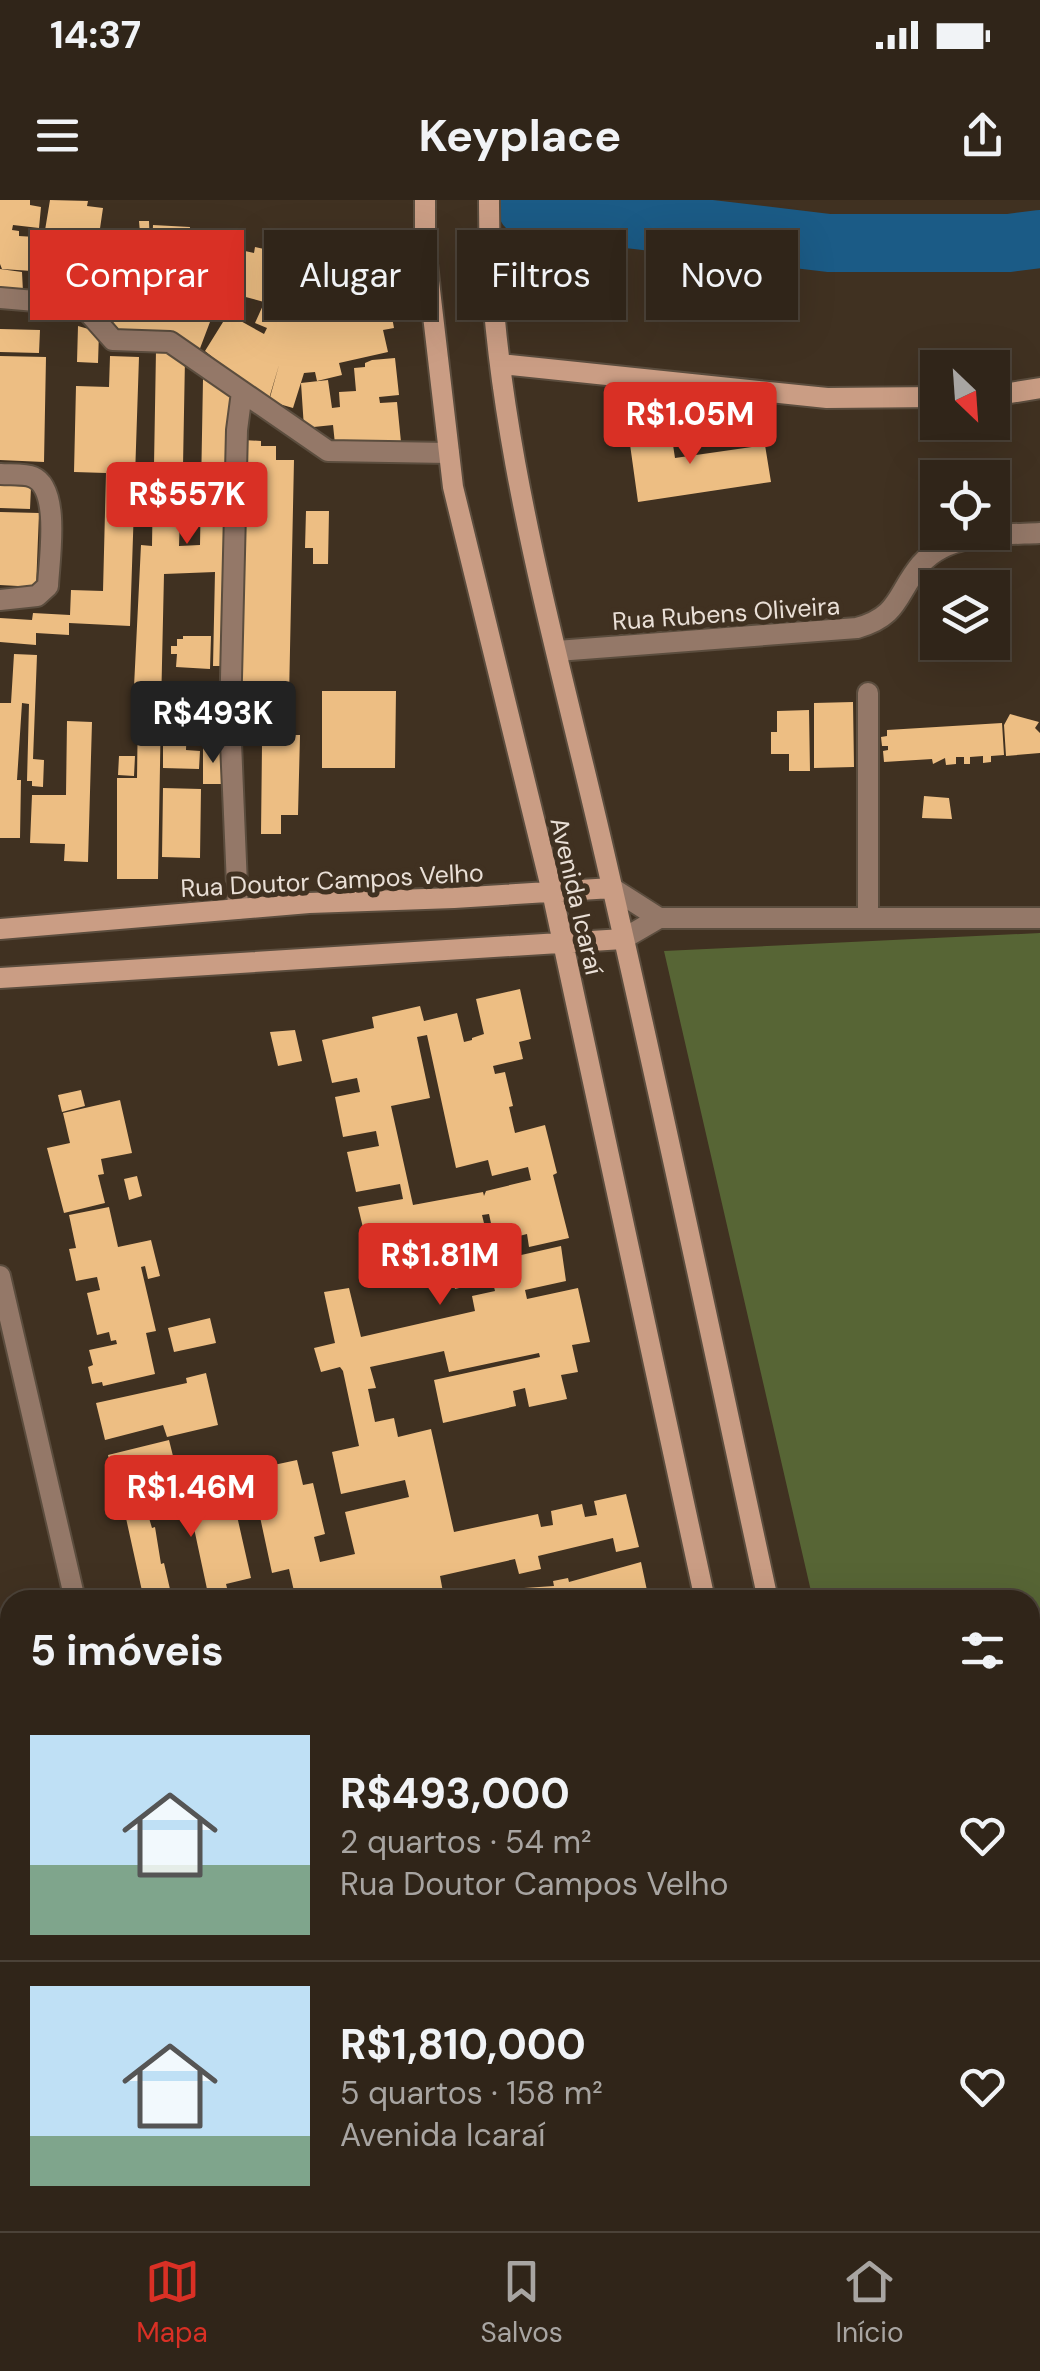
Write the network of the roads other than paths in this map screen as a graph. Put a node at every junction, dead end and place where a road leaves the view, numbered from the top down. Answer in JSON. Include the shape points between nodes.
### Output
{"nodes":[{"id":1,"x":426,"y":200,"type":"edge"},
{"id":2,"x":489,"y":200,"type":"edge"},
{"id":3,"x":0,"y":298,"type":"edge"},
{"id":4,"x":502,"y":364,"type":"junction"},
{"id":5,"x":1040,"y":388,"type":"edge"},
{"id":6,"x":242,"y":392,"type":"junction"},
{"id":7,"x":1010,"y":393,"type":"edge"},
{"id":8,"x":920,"y":397,"type":"edge"},
{"id":9,"x":449,"y":453,"type":"junction"},
{"id":10,"x":0,"y":474,"type":"edge"},
{"id":11,"x":1040,"y":533,"type":"edge"},
{"id":12,"x":0,"y":600,"type":"edge"},
{"id":13,"x":558,"y":651,"type":"junction"},
{"id":14,"x":868,"y":693,"type":"dead end"},
{"id":15,"x":612,"y":888,"type":"junction"},
{"id":16,"x":552,"y":892,"type":"junction"},
{"id":17,"x":238,"y":909,"type":"junction"},
{"id":18,"x":659,"y":918,"type":"junction"},
{"id":19,"x":868,"y":918,"type":"junction"},
{"id":20,"x":1040,"y":918,"type":"edge"},
{"id":21,"x":0,"y":929,"type":"edge"},
{"id":22,"x":623,"y":939,"type":"junction"},
{"id":23,"x":562,"y":942,"type":"junction"},
{"id":24,"x":0,"y":978,"type":"edge"},
{"id":25,"x":0,"y":1276,"type":"edge"},
{"id":26,"x":73,"y":1590,"type":"edge"},
{"id":27,"x":703,"y":1590,"type":"edge"},
{"id":28,"x":766,"y":1590,"type":"edge"}],
"edges":[{"from":1,"to":9,"type":"main road","name":"Avenida Icaraí","via":[[424,246]]},
{"from":2,"to":4,"type":"main road","name":"Avenida Icaraí"},
{"from":3,"to":6,"type":"street","via":[[82,305],[113,340],[170,342]]},
{"from":4,"to":8,"type":"main road","via":[[828,398]]},
{"from":4,"to":13,"type":"main road","name":"Avenida Icaraí","via":[[516,474]]},
{"from":5,"to":7,"type":"main road"},
{"from":6,"to":9,"type":"street","via":[[328,451]]},
{"from":6,"to":17,"type":"street","via":[[230,719]]},
{"from":9,"to":16,"type":"main road","name":"Avenida Icaraí"},
{"from":10,"to":12,"type":"street","via":[[32,477],[52,506],[48,586],[37,596]]},
{"from":11,"to":13,"type":"street","name":"Rua Rubens Oliveira","via":[[958,540],[922,564],[894,609],[857,628]]},
{"from":13,"to":15,"type":"main road","name":"Avenida Icaraí"},
{"from":14,"to":19,"type":"street"},
{"from":15,"to":16,"type":"main road","name":"Rua Doutor Campos Velho"},
{"from":15,"to":18,"type":"street"},
{"from":15,"to":22,"type":"main road","name":"Avenida Icaraí"},
{"from":16,"to":17,"type":"main road","name":"Rua Doutor Campos Velho"},
{"from":16,"to":23,"type":"main road","name":"Avenida Icaraí"},
{"from":17,"to":21,"type":"main road","name":"Rua Doutor Campos Velho"},
{"from":18,"to":19,"type":"street"},
{"from":18,"to":22,"type":"street"},
{"from":19,"to":20,"type":"street"},
{"from":22,"to":23,"type":"main road"},
{"from":22,"to":28,"type":"main road","name":"Avenida Icaraí"},
{"from":23,"to":24,"type":"main road"},
{"from":23,"to":27,"type":"main road","name":"Avenida Icaraí"},
{"from":25,"to":26,"type":"street"}]}
